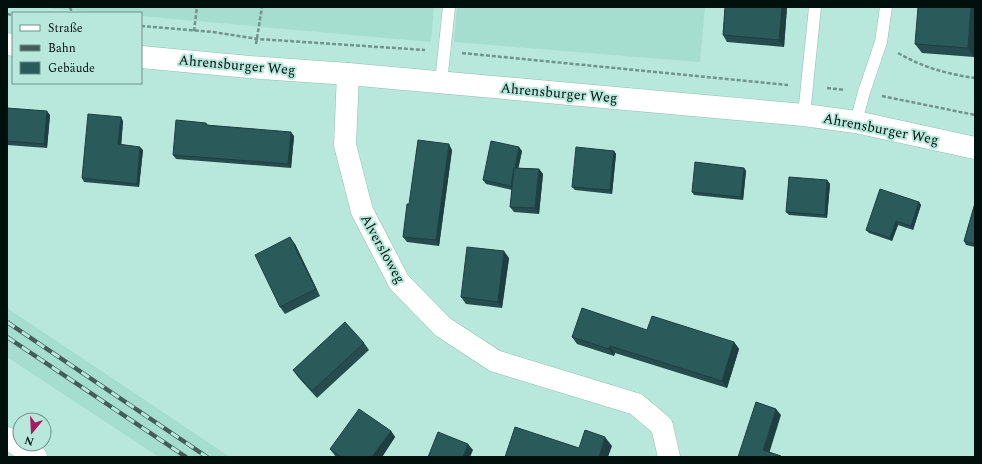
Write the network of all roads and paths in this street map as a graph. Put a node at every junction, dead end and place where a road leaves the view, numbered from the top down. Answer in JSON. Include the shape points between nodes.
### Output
{"nodes":[{"id":1,"x":197,"y":7,"type":"edge"},
{"id":2,"x":262,"y":7,"type":"edge"},
{"id":3,"x":449,"y":7,"type":"edge"},
{"id":4,"x":815,"y":7,"type":"edge"},
{"id":5,"x":886,"y":7,"type":"edge"},
{"id":6,"x":142,"y":26,"type":"edge"},
{"id":7,"x":194,"y":31,"type":"junction"},
{"id":8,"x":258,"y":39,"type":"junction"},
{"id":9,"x":881,"y":42,"type":"junction"},
{"id":10,"x":444,"y":51,"type":"junction"},
{"id":11,"x":142,"y":57,"type":"edge"},
{"id":12,"x":249,"y":67,"type":"junction"},
{"id":13,"x":348,"y":74,"type":"junction"},
{"id":14,"x":975,"y":78,"type":"edge"},
{"id":15,"x":441,"y":82,"type":"junction"},
{"id":16,"x":807,"y":86,"type":"junction"},
{"id":17,"x":864,"y":92,"type":"junction"},
{"id":18,"x":804,"y":115,"type":"junction"},
{"id":19,"x":975,"y":115,"type":"edge"},
{"id":20,"x":856,"y":122,"type":"junction"},
{"id":21,"x":975,"y":148,"type":"edge"},
{"id":22,"x":7,"y":438,"type":"edge"},
{"id":23,"x":36,"y":457,"type":"edge"},
{"id":24,"x":669,"y":457,"type":"edge"}],
"edges":[{"from":1,"to":7,"type":"path"},
{"from":2,"to":8,"type":"path"},
{"from":3,"to":10,"type":"lane"},
{"from":4,"to":16,"type":"lane"},
{"from":5,"to":9,"type":"lane"},
{"from":6,"to":7,"type":"path"},
{"from":7,"to":8,"type":"path"},
{"from":8,"to":10,"type":"path"},
{"from":8,"to":12,"type":"path"},
{"from":9,"to":14,"type":"path","via":[[930,68],[952,75]]},
{"from":9,"to":17,"type":"lane"},
{"from":10,"to":15,"type":"lane"},
{"from":10,"to":16,"type":"path"},
{"from":11,"to":12,"type":"street","name":"Ahrensburger Weg"},
{"from":12,"to":13,"type":"street","name":"Ahrensburger Weg"},
{"from":13,"to":15,"type":"street","name":"Ahrensburger Weg"},
{"from":13,"to":24,"type":"street","name":"Alversloweg","via":[[345,145],[362,210],[399,282],[443,327],[495,361],[636,404],[662,426]]},
{"from":15,"to":18,"type":"street","name":"Ahrensburger Weg"},
{"from":16,"to":17,"type":"path"},
{"from":16,"to":18,"type":"lane"},
{"from":17,"to":19,"type":"path"},
{"from":17,"to":20,"type":"lane"},
{"from":18,"to":20,"type":"street","name":"Ahrensburger Weg"},
{"from":20,"to":21,"type":"street","name":"Ahrensburger Weg"},
{"from":22,"to":23,"type":"street"}]}
